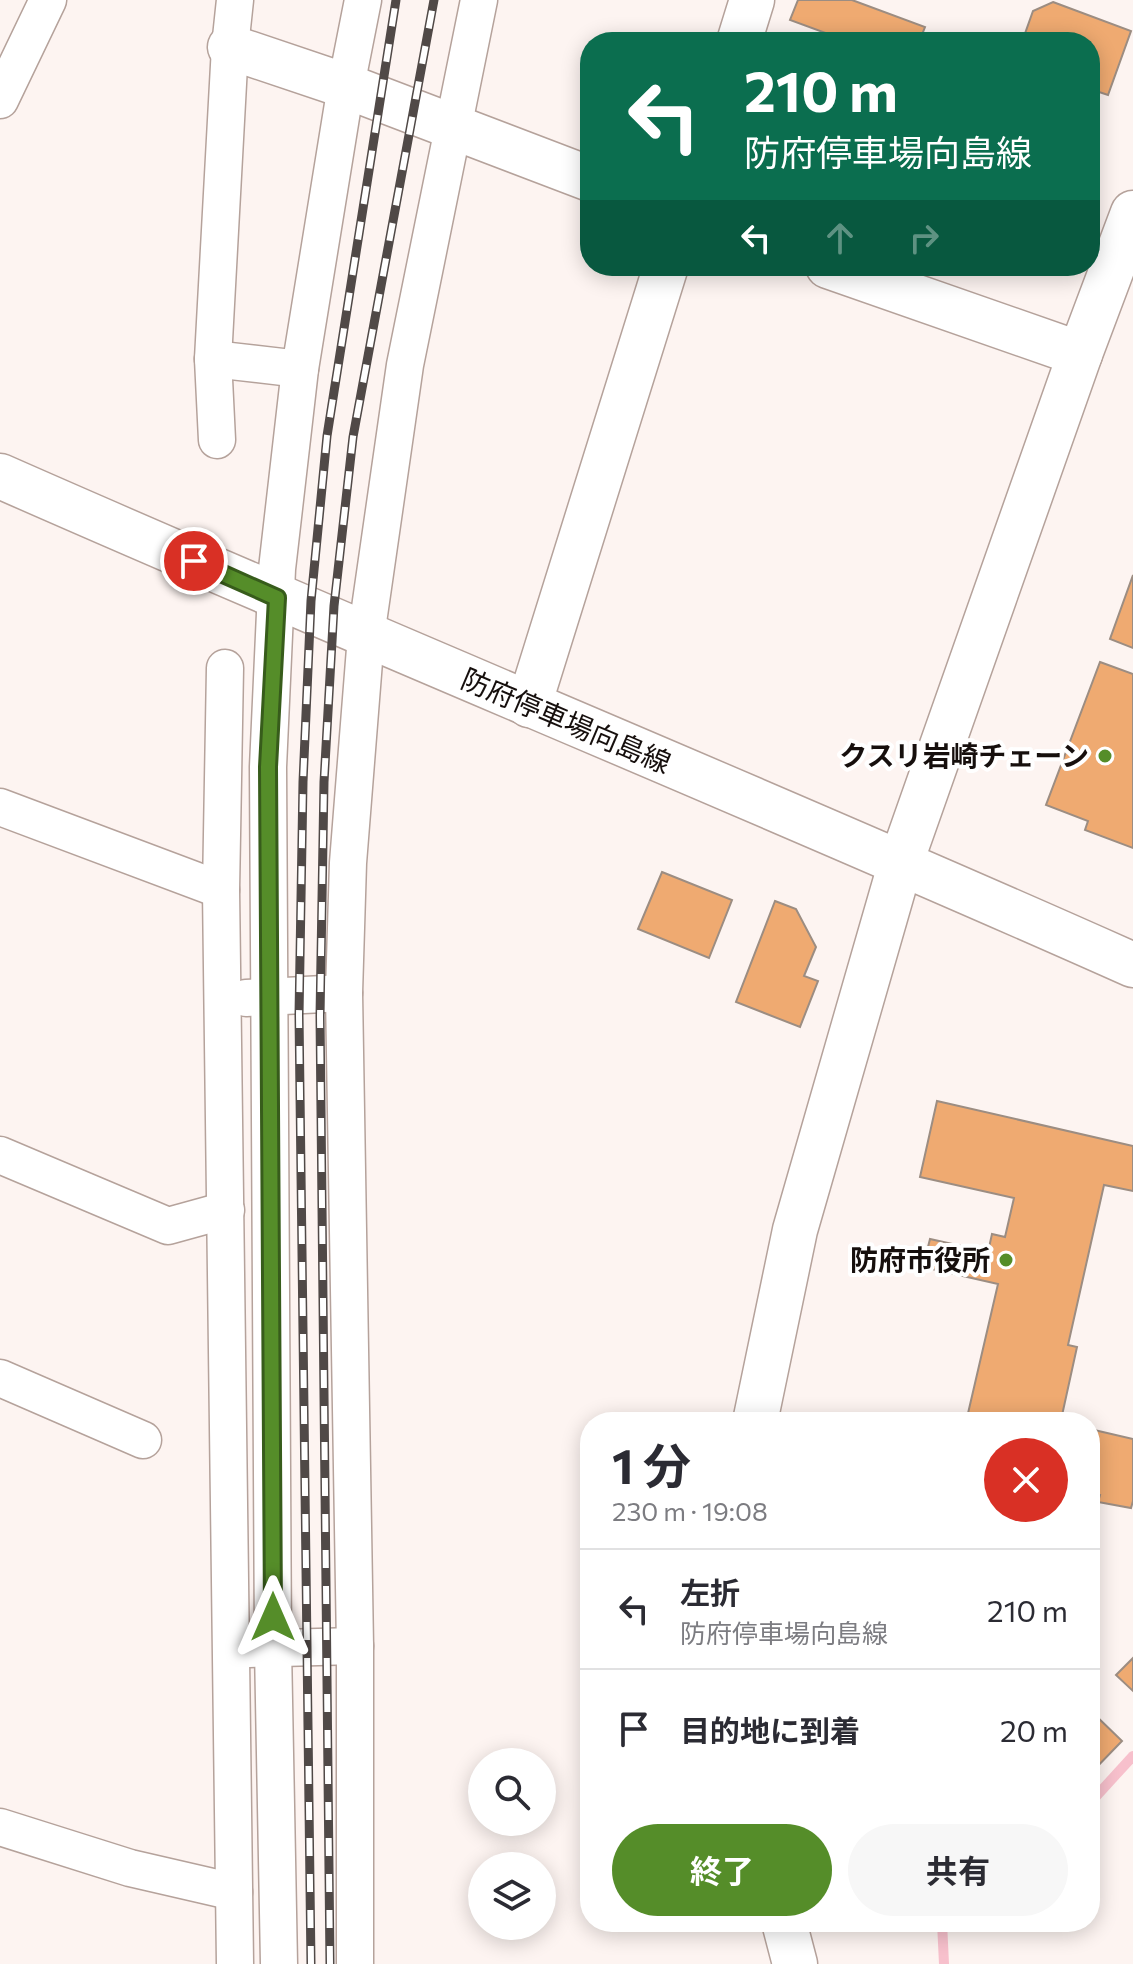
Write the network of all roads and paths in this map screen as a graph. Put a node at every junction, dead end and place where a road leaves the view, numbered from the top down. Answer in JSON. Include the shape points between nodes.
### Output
{"nodes":[{"id":1,"x":48,"y":0,"type":"edge"},
{"id":2,"x":235,"y":0,"type":"edge"},
{"id":3,"x":363,"y":0,"type":"edge"},
{"id":4,"x":479,"y":0,"type":"edge"},
{"id":5,"x":752,"y":0,"type":"edge"},
{"id":6,"x":742,"y":32,"type":"edge"},
{"id":7,"x":230,"y":47,"type":"junction"},
{"id":8,"x":346,"y":86,"type":"junction"},
{"id":9,"x":0,"y":100,"type":"edge"},
{"id":10,"x":453,"y":125,"type":"junction"},
{"id":11,"x":580,"y":175,"type":"edge"},
{"id":12,"x":1133,"y":213,"type":"edge"},
{"id":13,"x":663,"y":276,"type":"edge"},
{"id":14,"x":857,"y":276,"type":"edge"},
{"id":15,"x":1080,"y":354,"type":"junction"},
{"id":16,"x":213,"y":359,"type":"junction"},
{"id":17,"x":300,"y":369,"type":"junction"},
{"id":18,"x":217,"y":440,"type":"dead end"},
{"id":19,"x":0,"y":476,"type":"edge"},
{"id":20,"x":277,"y":598,"type":"junction"},
{"id":21,"x":366,"y":636,"type":"junction"},
{"id":22,"x":225,"y":668,"type":"dead end"},
{"id":23,"x":529,"y":705,"type":"junction"},
{"id":24,"x":268,"y":767,"type":"junction"},
{"id":25,"x":222,"y":768,"type":"junction"},
{"id":26,"x":0,"y":807,"type":"edge"},
{"id":27,"x":901,"y":862,"type":"junction"},
{"id":28,"x":221,"y":890,"type":"junction"},
{"id":29,"x":1133,"y":965,"type":"edge"},
{"id":30,"x":344,"y":993,"type":"junction"},
{"id":31,"x":270,"y":997,"type":"junction"},
{"id":32,"x":223,"y":999,"type":"junction"},
{"id":33,"x":0,"y":1155,"type":"edge"},
{"id":34,"x":226,"y":1210,"type":"junction"},
{"id":35,"x":0,"y":1378,"type":"edge"},
{"id":36,"x":757,"y":1412,"type":"edge"},
{"id":37,"x":143,"y":1440,"type":"dead end"},
{"id":38,"x":355,"y":1646,"type":"junction"},
{"id":39,"x":273,"y":1648,"type":"junction"},
{"id":40,"x":231,"y":1649,"type":"junction"},
{"id":41,"x":0,"y":1827,"type":"edge"},
{"id":42,"x":234,"y":1892,"type":"junction"},
{"id":43,"x":787,"y":1932,"type":"edge"},
{"id":44,"x":235,"y":1964,"type":"edge"},
{"id":45,"x":279,"y":1964,"type":"edge"},
{"id":46,"x":355,"y":1964,"type":"edge"},
{"id":47,"x":795,"y":1964,"type":"edge"}],
"edges":[{"from":1,"to":9,"type":"street"},
{"from":2,"to":7,"type":"street"},
{"from":3,"to":8,"type":"street"},
{"from":4,"to":10,"type":"street"},
{"from":5,"to":6,"type":"street"},
{"from":7,"to":8,"type":"street"},
{"from":7,"to":16,"type":"street"},
{"from":8,"to":10,"type":"street"},
{"from":8,"to":17,"type":"street"},
{"from":10,"to":11,"type":"street"},
{"from":10,"to":21,"type":"street","via":[[405,365]]},
{"from":12,"to":15,"type":"street"},
{"from":13,"to":23,"type":"street"},
{"from":14,"to":15,"type":"street"},
{"from":15,"to":27,"type":"street"},
{"from":16,"to":17,"type":"street"},
{"from":16,"to":18,"type":"street"},
{"from":17,"to":20,"type":"street"},
{"from":19,"to":20,"type":"street","name":"防府停車場向島線"},
{"from":20,"to":21,"type":"street","name":"防府停車場向島線"},
{"from":20,"to":24,"type":"street"},
{"from":21,"to":23,"type":"street","name":"防府停車場向島線"},
{"from":21,"to":30,"type":"street","via":[[348,863]]},
{"from":22,"to":25,"type":"street"},
{"from":23,"to":27,"type":"street","name":"防府停車場向島線"},
{"from":24,"to":25,"type":"street"},
{"from":24,"to":31,"type":"street"},
{"from":25,"to":28,"type":"street"},
{"from":26,"to":28,"type":"street"},
{"from":27,"to":29,"type":"street","name":"防府停車場向島線"},
{"from":27,"to":36,"type":"street","via":[[795,1230]]},
{"from":28,"to":32,"type":"street"},
{"from":30,"to":31,"type":"street"},
{"from":30,"to":38,"type":"street"},
{"from":31,"to":32,"type":"street"},
{"from":31,"to":39,"type":"street"},
{"from":32,"to":34,"type":"street"},
{"from":33,"to":34,"type":"street","via":[[168,1226]]},
{"from":34,"to":40,"type":"street"},
{"from":35,"to":37,"type":"street"},
{"from":38,"to":39,"type":"street"},
{"from":38,"to":46,"type":"street"},
{"from":39,"to":40,"type":"street"},
{"from":39,"to":45,"type":"street"},
{"from":40,"to":42,"type":"street"},
{"from":41,"to":42,"type":"street","via":[[130,1868]]},
{"from":42,"to":44,"type":"street"},
{"from":43,"to":47,"type":"street"}]}
